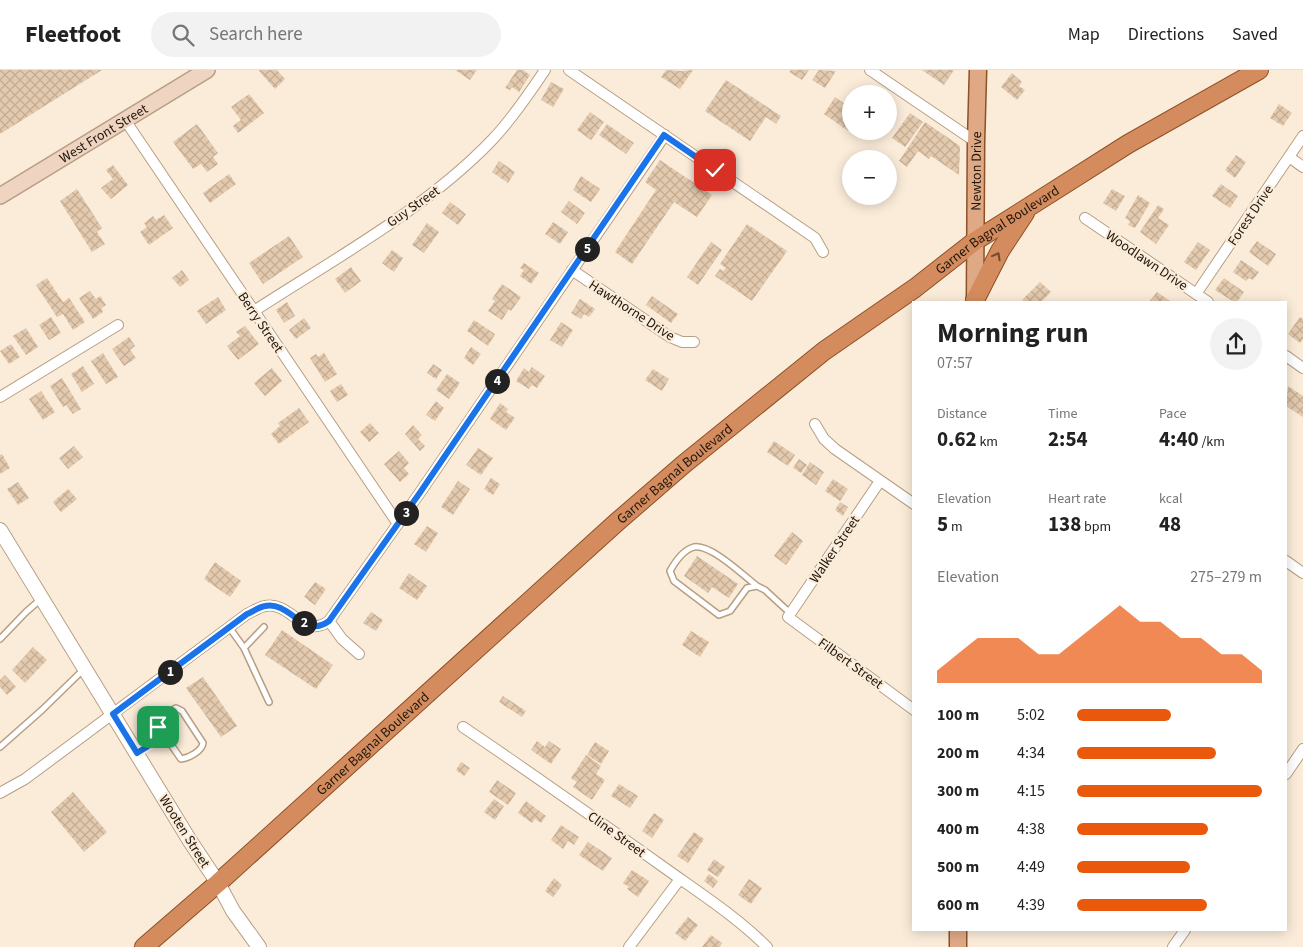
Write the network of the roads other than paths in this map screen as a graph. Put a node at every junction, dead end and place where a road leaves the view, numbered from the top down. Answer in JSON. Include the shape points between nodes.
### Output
{"nodes":[{"id":1,"x":207,"y":70,"type":"edge"},
{"id":2,"x":545,"y":70,"type":"edge"},
{"id":3,"x":569,"y":70,"type":"edge"},
{"id":4,"x":870,"y":70,"type":"edge"},
{"id":5,"x":978,"y":70,"type":"edge"},
{"id":6,"x":1259,"y":70,"type":"edge"},
{"id":7,"x":125,"y":120,"type":"junction"},
{"id":8,"x":664,"y":135,"type":"junction"},
{"id":9,"x":1303,"y":136,"type":"edge"},
{"id":10,"x":976,"y":142,"type":"junction"},
{"id":11,"x":1289,"y":157,"type":"junction"},
{"id":12,"x":1303,"y":166,"type":"edge"},
{"id":13,"x":0,"y":196,"type":"edge"},
{"id":14,"x":1029,"y":207,"type":"junction"},
{"id":15,"x":1086,"y":218,"type":"dead end"},
{"id":16,"x":975,"y":241,"type":"junction"},
{"id":17,"x":823,"y":252,"type":"dead end"},
{"id":18,"x":572,"y":270,"type":"junction"},
{"id":19,"x":1196,"y":294,"type":"junction"},
{"id":20,"x":975,"y":301,"type":"edge"},
{"id":21,"x":1206,"y":301,"type":"edge"},
{"id":22,"x":254,"y":311,"type":"junction"},
{"id":23,"x":118,"y":325,"type":"dead end"},
{"id":24,"x":694,"y":342,"type":"dead end"},
{"id":25,"x":1287,"y":357,"type":"edge"},
{"id":26,"x":1303,"y":368,"type":"edge"},
{"id":27,"x":0,"y":397,"type":"edge"},
{"id":28,"x":815,"y":424,"type":"dead end"},
{"id":29,"x":880,"y":481,"type":"junction"},
{"id":30,"x":912,"y":503,"type":"edge"},
{"id":31,"x":398,"y":524,"type":"junction"},
{"id":32,"x":0,"y":530,"type":"edge"},
{"id":33,"x":1287,"y":562,"type":"edge"},
{"id":34,"x":1303,"y":573,"type":"edge"},
{"id":35,"x":758,"y":586,"type":"junction"},
{"id":36,"x":42,"y":598,"type":"junction"},
{"id":37,"x":789,"y":616,"type":"junction"},
{"id":38,"x":329,"y":621,"type":"junction"},
{"id":39,"x":229,"y":627,"type":"junction"},
{"id":40,"x":264,"y":627,"type":"dead end"},
{"id":41,"x":0,"y":639,"type":"edge"},
{"id":42,"x":244,"y":648,"type":"junction"},
{"id":43,"x":359,"y":654,"type":"dead end"},
{"id":44,"x":85,"y":668,"type":"junction"},
{"id":45,"x":269,"y":702,"type":"dead end"},
{"id":46,"x":912,"y":708,"type":"edge"},
{"id":47,"x":113,"y":714,"type":"junction"},
{"id":48,"x":463,"y":727,"type":"dead end"},
{"id":49,"x":164,"y":736,"type":"junction"},
{"id":50,"x":0,"y":748,"type":"edge"},
{"id":51,"x":1303,"y":749,"type":"edge"},
{"id":52,"x":137,"y":753,"type":"junction"},
{"id":53,"x":1290,"y":761,"type":"edge"},
{"id":54,"x":0,"y":793,"type":"edge"},
{"id":55,"x":680,"y":879,"type":"junction"},
{"id":56,"x":218,"y":883,"type":"junction"},
{"id":57,"x":958,"y":931,"type":"edge"},
{"id":58,"x":1184,"y":931,"type":"edge"},
{"id":59,"x":144,"y":947,"type":"edge"},
{"id":60,"x":259,"y":947,"type":"edge"},
{"id":61,"x":629,"y":947,"type":"edge"},
{"id":62,"x":767,"y":947,"type":"edge"},
{"id":63,"x":958,"y":947,"type":"edge"},
{"id":64,"x":1174,"y":947,"type":"edge"}],
"edges":[{"from":1,"to":7,"type":"main road","name":"West Front Street"},
{"from":2,"to":22,"type":"street","name":"Guy Street","via":[[493,139],[449,181]]},
{"from":3,"to":8,"type":"street"},
{"from":4,"to":10,"type":"street"},
{"from":5,"to":10,"type":"main road","name":"Newton Drive"},
{"from":6,"to":14,"type":"highway","name":"Garner Bagnal Boulevard","via":[[1128,144]]},
{"from":7,"to":13,"type":"main road","name":"West Front Street"},
{"from":7,"to":22,"type":"street","name":"Berry Street"},
{"from":8,"to":17,"type":"street","via":[[815,238]]},
{"from":8,"to":18,"type":"street"},
{"from":9,"to":11,"type":"street","name":"Forest Drive"},
{"from":10,"to":16,"type":"main road","name":"Newton Drive"},
{"from":11,"to":12,"type":"street"},
{"from":11,"to":19,"type":"street","name":"Forest Drive"},
{"from":14,"to":16,"type":"highway","name":"Garner Bagnal Boulevard"},
{"from":20,"to":14,"type":"highway","one_way":true,"via":[[1000,251]]},
{"from":15,"to":19,"type":"street","name":"Woodlawn Drive"},
{"from":16,"to":20,"type":"main road","name":"Newton Drive"},
{"from":16,"to":56,"type":"highway","name":"Garner Bagnal Boulevard","via":[[824,352],[684,464]]},
{"from":18,"to":24,"type":"street","name":"Hawthorne Drive","via":[[670,336],[682,342]]},
{"from":18,"to":31,"type":"street"},
{"from":19,"to":21,"type":"street","name":"Woodlawn Drive"},
{"from":22,"to":31,"type":"street","name":"Berry Street"},
{"from":23,"to":27,"type":"street"},
{"from":25,"to":26,"type":"street"},
{"from":28,"to":29,"type":"street","via":[[835,449]]},
{"from":29,"to":30,"type":"street"},
{"from":29,"to":37,"type":"street","name":"Walker Street"},
{"from":31,"to":38,"type":"street"},
{"from":32,"to":36,"type":"street","name":"Wooten Street"},
{"from":33,"to":34,"type":"street"},
{"from":35,"to":35,"type":"lane","via":[[747,588],[730,611],[719,615],[674,581],[670,571],[677,558],[693,547],[705,547]]},
{"from":35,"to":37,"type":"lane"},
{"from":36,"to":41,"type":"lane"},
{"from":36,"to":44,"type":"street","name":"Wooten Street"},
{"from":37,"to":46,"type":"street","name":"Filbert Street"},
{"from":38,"to":39,"type":"street","via":[[322,627],[312,628],[277,606],[264,606]]},
{"from":38,"to":43,"type":"street"},
{"from":39,"to":42,"type":"lane"},
{"from":39,"to":47,"type":"street"},
{"from":40,"to":42,"type":"lane"},
{"from":42,"to":45,"type":"lane"},
{"from":44,"to":47,"type":"street","name":"Wooten Street"},
{"from":44,"to":50,"type":"lane"},
{"from":47,"to":52,"type":"street","name":"Wooten Street"},
{"from":47,"to":54,"type":"street"},
{"from":48,"to":55,"type":"street","name":"Cline Street"},
{"from":49,"to":49,"type":"lane","via":[[181,759],[199,751],[204,742],[182,711],[176,708],[158,719],[158,727]]},
{"from":49,"to":52,"type":"lane"},
{"from":51,"to":53,"type":"street"},
{"from":52,"to":56,"type":"street","name":"Wooten Street"},
{"from":55,"to":61,"type":"street"},
{"from":55,"to":62,"type":"street","name":"Cline Street"},
{"from":56,"to":59,"type":"highway","name":"Garner Bagnal Boulevard"},
{"from":56,"to":60,"type":"street","name":"Wooten Street"},
{"from":57,"to":63,"type":"main road"},
{"from":58,"to":64,"type":"street"}]}
